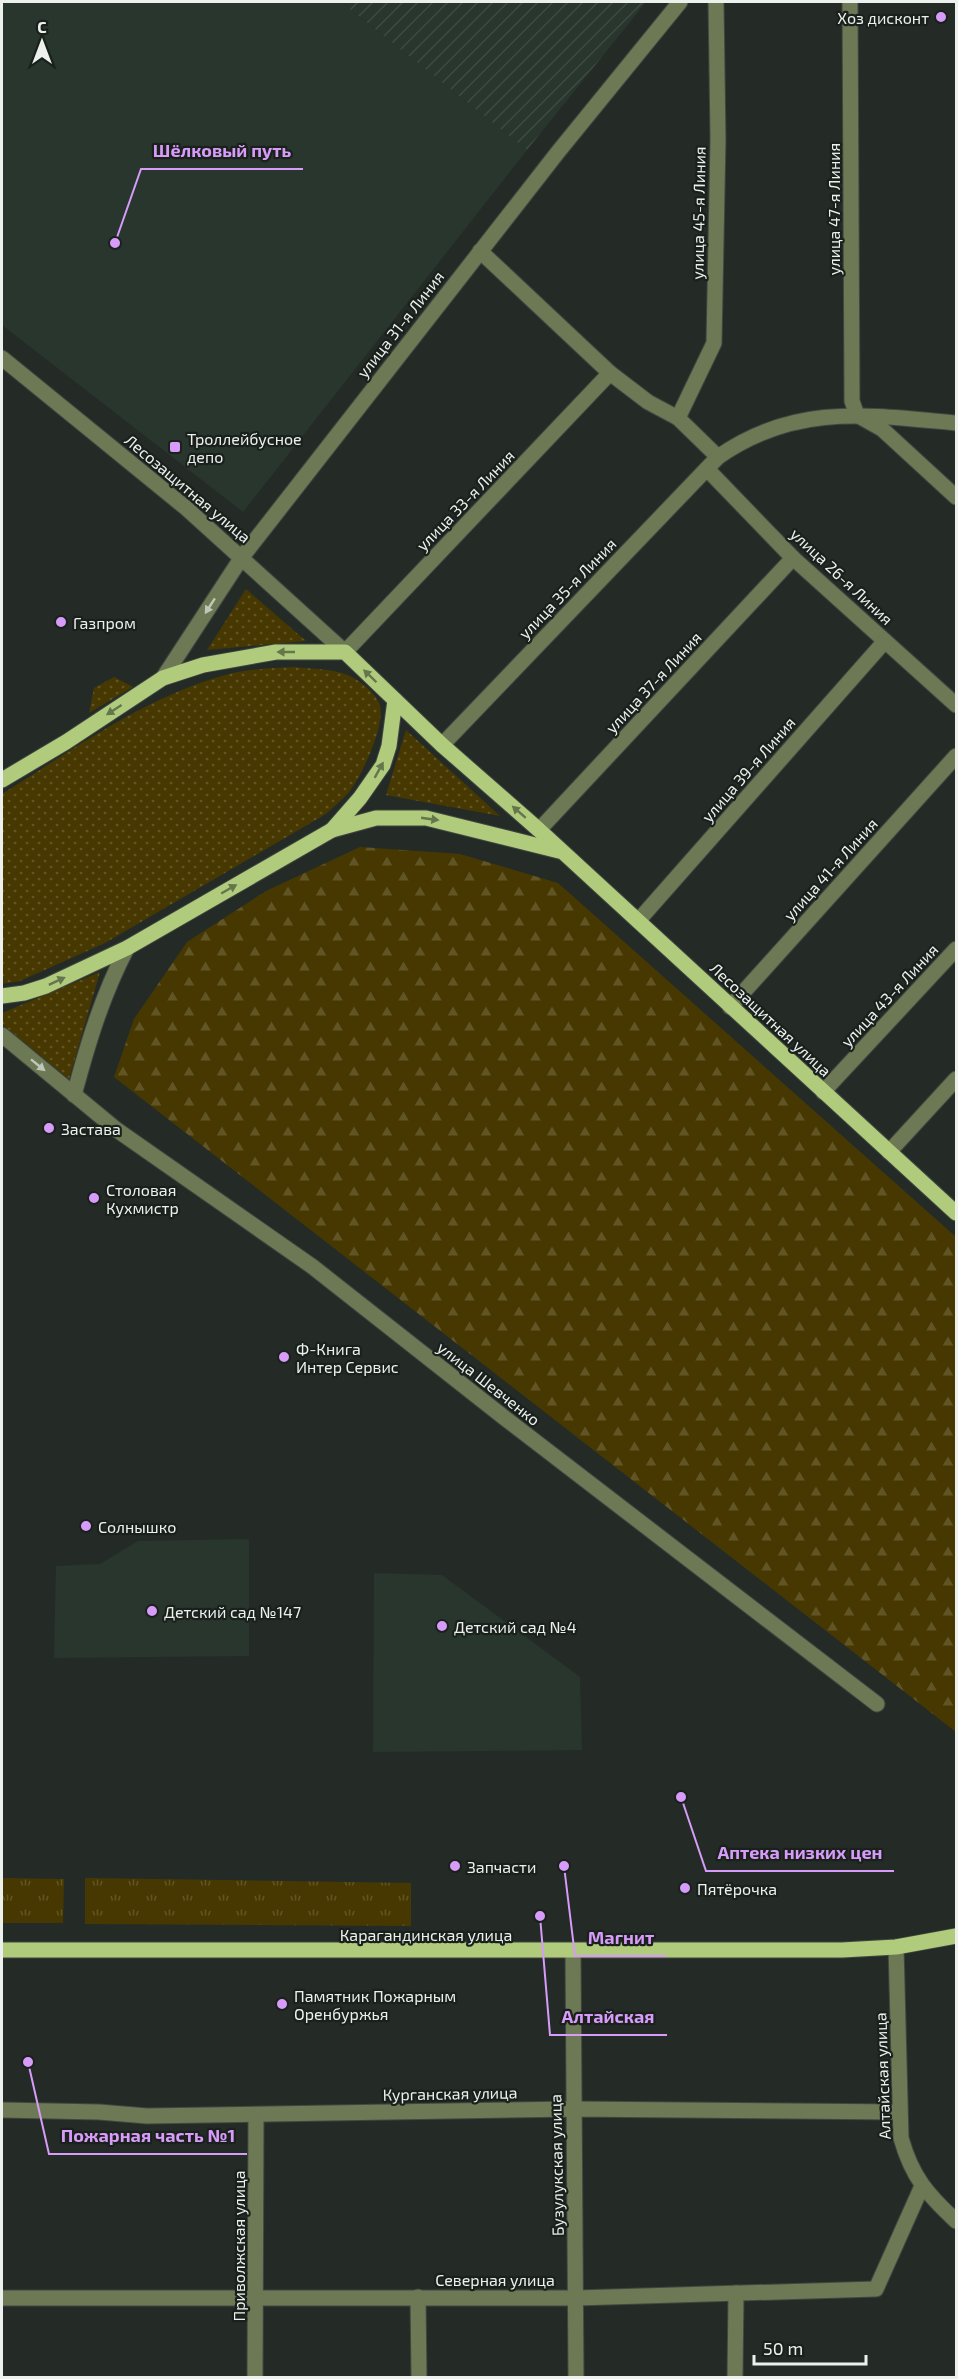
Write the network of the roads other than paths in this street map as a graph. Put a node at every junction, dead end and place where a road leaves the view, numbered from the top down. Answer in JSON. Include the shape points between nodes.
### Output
{"nodes":[{"id":1,"x":680,"y":2,"type":"edge"},
{"id":2,"x":716,"y":2,"type":"edge"},
{"id":3,"x":850,"y":2,"type":"edge"},
{"id":4,"x":480,"y":251,"type":"junction"},
{"id":5,"x":2,"y":358,"type":"edge"},
{"id":6,"x":610,"y":373,"type":"junction"},
{"id":7,"x":857,"y":415,"type":"junction"},
{"id":8,"x":678,"y":418,"type":"junction"},
{"id":9,"x":957,"y":423,"type":"edge"},
{"id":10,"x":718,"y":457,"type":"junction"},
{"id":11,"x":707,"y":469,"type":"junction"},
{"id":12,"x":957,"y":496,"type":"edge"},
{"id":13,"x":242,"y":557,"type":"junction"},
{"id":14,"x":793,"y":558,"type":"junction"},
{"id":15,"x":885,"y":641,"type":"junction"},
{"id":16,"x":345,"y":652,"type":"junction"},
{"id":17,"x":163,"y":678,"type":"junction"},
{"id":18,"x":395,"y":700,"type":"junction"},
{"id":19,"x":957,"y":705,"type":"edge"},
{"id":20,"x":442,"y":745,"type":"junction"},
{"id":21,"x":957,"y":756,"type":"edge"},
{"id":22,"x":2,"y":780,"type":"edge"},
{"id":23,"x":332,"y":830,"type":"junction"},
{"id":24,"x":539,"y":830,"type":"junction"},
{"id":25,"x":562,"y":852,"type":"junction"},
{"id":26,"x":638,"y":921,"type":"junction"},
{"id":27,"x":127,"y":948,"type":"junction"},
{"id":28,"x":957,"y":949,"type":"edge"},
{"id":29,"x":2,"y":996,"type":"edge"},
{"id":30,"x":730,"y":1007,"type":"junction"},
{"id":31,"x":2,"y":1035,"type":"edge"},
{"id":32,"x":957,"y":1079,"type":"edge"},
{"id":33,"x":823,"y":1092,"type":"junction"},
{"id":34,"x":74,"y":1095,"type":"junction"},
{"id":35,"x":889,"y":1152,"type":"junction"},
{"id":36,"x":957,"y":1213,"type":"edge"},
{"id":37,"x":877,"y":1704,"type":"dead end"},
{"id":38,"x":957,"y":1936,"type":"edge"},
{"id":39,"x":897,"y":1947,"type":"junction"},
{"id":40,"x":2,"y":1950,"type":"edge"},
{"id":41,"x":573,"y":1952,"type":"junction"},
{"id":42,"x":573,"y":2109,"type":"junction"},
{"id":43,"x":2,"y":2110,"type":"edge"},
{"id":44,"x":899,"y":2112,"type":"junction"},
{"id":45,"x":256,"y":2116,"type":"junction"},
{"id":46,"x":922,"y":2186,"type":"junction"},
{"id":47,"x":957,"y":2221,"type":"edge"},
{"id":48,"x":736,"y":2293,"type":"junction"},
{"id":49,"x":418,"y":2297,"type":"junction"},
{"id":50,"x":2,"y":2298,"type":"edge"},
{"id":51,"x":255,"y":2298,"type":"junction"},
{"id":52,"x":576,"y":2298,"type":"junction"},
{"id":53,"x":255,"y":2378,"type":"edge"},
{"id":54,"x":419,"y":2378,"type":"edge"},
{"id":55,"x":576,"y":2378,"type":"edge"},
{"id":56,"x":735,"y":2378,"type":"edge"}],
"edges":[{"from":1,"to":4,"type":"street","name":"улица 31-я Линия"},
{"from":2,"to":8,"type":"street","name":"улица 45-я Линия","via":[[714,343]]},
{"from":3,"to":7,"type":"street","name":"улица 47-я Линия","via":[[852,401]]},
{"from":4,"to":6,"type":"street"},
{"from":4,"to":13,"type":"street","name":"улица 31-я Линия"},
{"from":5,"to":13,"type":"street","name":"Лесозащитная улица"},
{"from":6,"to":8,"type":"street","via":[[648,402]]},
{"from":6,"to":16,"type":"street","name":"улица 33-я Линия"},
{"from":7,"to":9,"type":"street","name":"улица 35-я Линия"},
{"from":7,"to":10,"type":"street","name":"улица 35-я Линия","via":[[813,418],[775,428],[742,440]]},
{"from":7,"to":12,"type":"street","via":[[882,429]]},
{"from":8,"to":10,"type":"street"},
{"from":10,"to":11,"type":"street","name":"улица 35-я Линия"},
{"from":11,"to":14,"type":"street","name":"улица 26-я Линия"},
{"from":11,"to":20,"type":"street","name":"улица 35-я Линия"},
{"from":13,"to":16,"type":"street","name":"Лесозащитная улица"},
{"from":13,"to":17,"type":"street","name":"улица 31-я Линия","one_way":true},
{"from":14,"to":15,"type":"street","name":"улица 26-я Линия"},
{"from":14,"to":24,"type":"street","name":"улица 37-я Линия"},
{"from":15,"to":19,"type":"street","name":"улица 26-я Линия"},
{"from":15,"to":26,"type":"street","name":"улица 39-я Линия"},
{"from":16,"to":17,"type":"main road","one_way":true,"via":[[267,654],[203,665]]},
{"from":18,"to":16,"type":"main road","name":"Лесозащитная улица","one_way":true},
{"from":17,"to":22,"type":"main road","one_way":true},
{"from":18,"to":20,"type":"main road","name":"Лесозащитная улица"},
{"from":23,"to":18,"type":"main road","one_way":true,"via":[[383,765]]},
{"from":24,"to":20,"type":"main road","name":"Лесозащитная улица","one_way":true},
{"from":21,"to":30,"type":"street","name":"улица 41-я Линия"},
{"from":23,"to":25,"type":"main road","name":"Лесозащитная улица","one_way":true,"via":[[376,818],[426,818]]},
{"from":27,"to":23,"type":"main road","one_way":true},
{"from":24,"to":25,"type":"main road","name":"Лесозащитная улица"},
{"from":25,"to":26,"type":"main road","name":"Лесозащитная улица"},
{"from":26,"to":30,"type":"main road","name":"Лесозащитная улица"},
{"from":29,"to":27,"type":"main road","one_way":true,"via":[[46,986]]},
{"from":27,"to":34,"type":"street","via":[[91,1032]]},
{"from":28,"to":33,"type":"street","name":"улица 43-я Линия"},
{"from":30,"to":33,"type":"main road","name":"Лесозащитная улица"},
{"from":31,"to":34,"type":"street","name":"улица Шевченко","one_way":true},
{"from":32,"to":35,"type":"street"},
{"from":33,"to":35,"type":"main road","name":"Лесозащитная улица"},
{"from":34,"to":37,"type":"street","name":"улица Шевченко","via":[[117,1130],[313,1267]]},
{"from":35,"to":36,"type":"main road","name":"Лесозащитная улица"},
{"from":38,"to":39,"type":"main road","name":"Карагандинская улица"},
{"from":39,"to":41,"type":"main road","name":"Карагандинская улица"},
{"from":39,"to":44,"type":"street","name":"Алтайская улица"},
{"from":40,"to":41,"type":"main road","name":"Карагандинская улица"},
{"from":41,"to":42,"type":"street","name":"Бузулукская улица"},
{"from":42,"to":44,"type":"street","name":"Курганская улица"},
{"from":42,"to":45,"type":"street","name":"Курганская улица"},
{"from":42,"to":52,"type":"street","name":"Бузулукская улица"},
{"from":43,"to":45,"type":"street","name":"Курганская улица"},
{"from":44,"to":46,"type":"street","name":"Алтайская улица","via":[[909,2164]]},
{"from":45,"to":51,"type":"street","name":"Приволжская улица"},
{"from":46,"to":47,"type":"street","name":"Алтайская улица"},
{"from":46,"to":48,"type":"street","name":"Северная улица","via":[[876,2289]]},
{"from":48,"to":52,"type":"street","name":"Северная улица"},
{"from":48,"to":56,"type":"street"},
{"from":49,"to":51,"type":"street","name":"Северная улица"},
{"from":49,"to":52,"type":"street","name":"Северная улица"},
{"from":49,"to":54,"type":"street"},
{"from":50,"to":51,"type":"street","name":"Северная улица"},
{"from":51,"to":53,"type":"street","name":"Приволжская улица"},
{"from":52,"to":55,"type":"street","name":"Бузулукская улица"}]}
